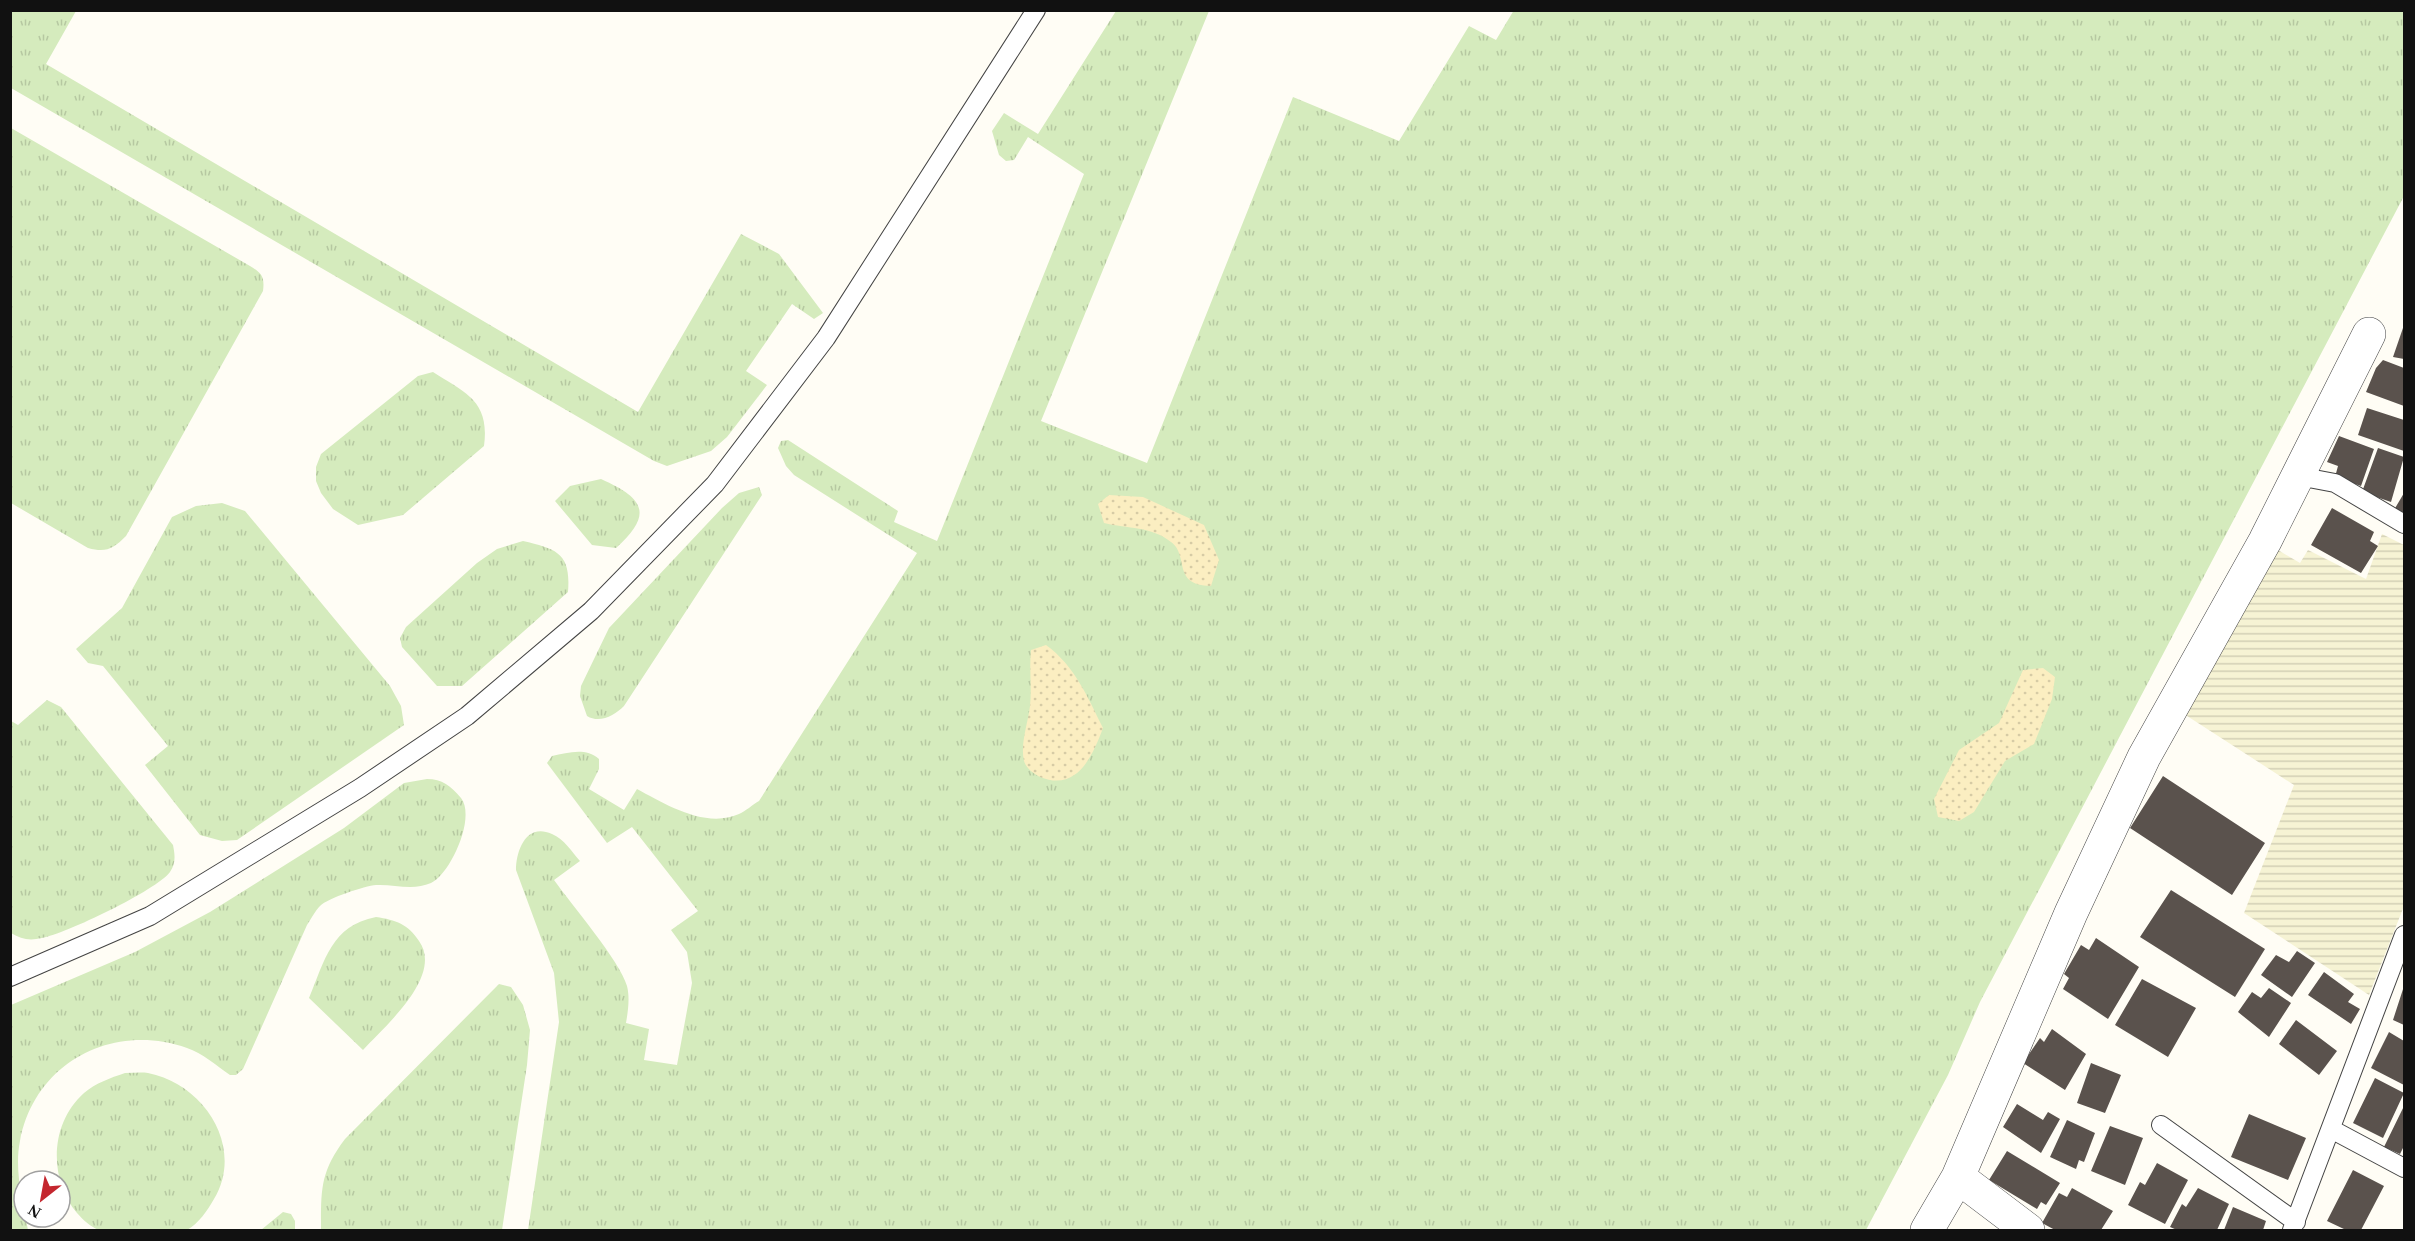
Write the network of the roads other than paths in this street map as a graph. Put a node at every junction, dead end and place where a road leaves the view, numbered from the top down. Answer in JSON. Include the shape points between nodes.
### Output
{"nodes":[{"id":1,"x":1036,"y":10,"type":"edge"},
{"id":2,"x":2368,"y":334,"type":"dead end"},
{"id":3,"x":2298,"y":476,"type":"junction"},
{"id":4,"x":2404,"y":524,"type":"edge"},
{"id":5,"x":2404,"y":935,"type":"edge"},
{"id":6,"x":10,"y":977,"type":"edge"},
{"id":7,"x":2161,"y":1125,"type":"dead end"},
{"id":8,"x":2331,"y":1129,"type":"junction"},
{"id":9,"x":2404,"y":1168,"type":"edge"},
{"id":10,"x":1958,"y":1177,"type":"junction"},
{"id":11,"x":2294,"y":1226,"type":"edge"},
{"id":12,"x":1927,"y":1230,"type":"edge"},
{"id":13,"x":2028,"y":1230,"type":"edge"}],
"edges":[{"from":1,"to":6,"type":"lane","via":[[826,338],[715,484],[591,611],[467,716],[360,788],[150,916]]},
{"from":2,"to":3,"type":"street"},
{"from":3,"to":4,"type":"lane","via":[[2335,483]]},
{"from":3,"to":10,"type":"street","via":[[2144,758],[2071,913]]},
{"from":5,"to":8,"type":"lane"},
{"from":7,"to":11,"type":"lane"},
{"from":8,"to":9,"type":"lane"},
{"from":8,"to":11,"type":"lane"},
{"from":10,"to":12,"type":"street"},
{"from":10,"to":13,"type":"street"}]}
